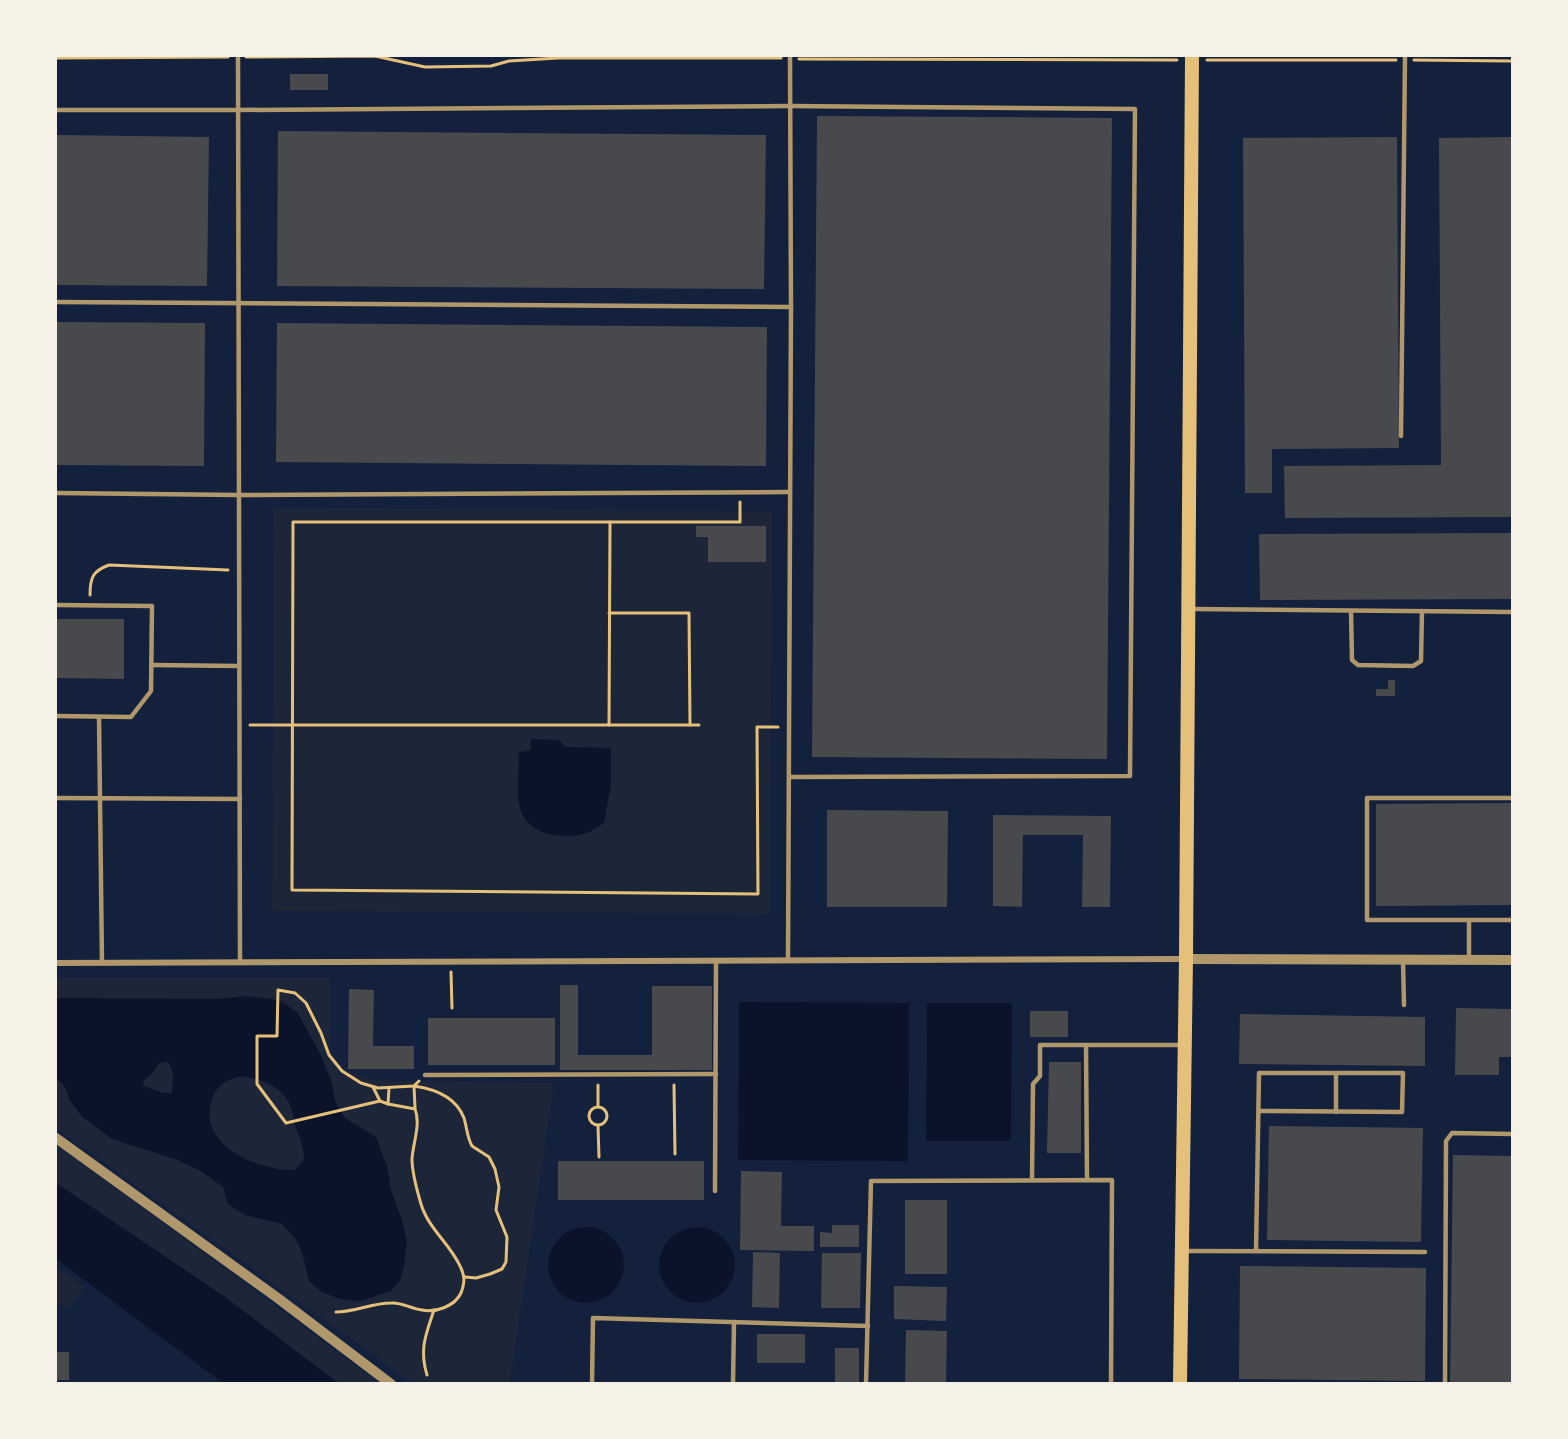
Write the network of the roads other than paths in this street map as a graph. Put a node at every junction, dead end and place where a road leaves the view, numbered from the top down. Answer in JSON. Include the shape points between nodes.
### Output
{"nodes":[{"id":1,"x":238,"y":56,"type":"edge"},
{"id":2,"x":790,"y":56,"type":"edge"},
{"id":3,"x":1192,"y":56,"type":"edge"},
{"id":4,"x":1405,"y":56,"type":"edge"},
{"id":5,"x":789,"y":106,"type":"junction"},
{"id":6,"x":56,"y":110,"type":"edge"},
{"id":7,"x":238,"y":110,"type":"junction"},
{"id":8,"x":56,"y":302,"type":"edge"},
{"id":9,"x":239,"y":303,"type":"junction"},
{"id":10,"x":791,"y":307,"type":"junction"},
{"id":11,"x":1401,"y":436,"type":"dead end"},
{"id":12,"x":790,"y":492,"type":"junction"},
{"id":13,"x":56,"y":493,"type":"edge"},
{"id":14,"x":239,"y":495,"type":"junction"},
{"id":15,"x":56,"y":605,"type":"edge"},
{"id":16,"x":1188,"y":609,"type":"junction"},
{"id":17,"x":1351,"y":610,"type":"junction"},
{"id":18,"x":1422,"y":611,"type":"junction"},
{"id":19,"x":1512,"y":612,"type":"edge"},
{"id":20,"x":151,"y":665,"type":"junction"},
{"id":21,"x":239,"y":666,"type":"junction"},
{"id":22,"x":56,"y":716,"type":"edge"},
{"id":23,"x":99,"y":717,"type":"junction"},
{"id":24,"x":789,"y":777,"type":"junction"},
{"id":25,"x":56,"y":798,"type":"edge"},
{"id":26,"x":100,"y":798,"type":"junction"},
{"id":27,"x":1512,"y":798,"type":"edge"},
{"id":28,"x":240,"y":799,"type":"junction"},
{"id":29,"x":1469,"y":920,"type":"junction"},
{"id":30,"x":1512,"y":920,"type":"edge"},
{"id":31,"x":1186,"y":959,"type":"junction"},
{"id":32,"x":716,"y":960,"type":"junction"},
{"id":33,"x":788,"y":960,"type":"junction"},
{"id":34,"x":1403,"y":960,"type":"junction"},
{"id":35,"x":1469,"y":960,"type":"junction"},
{"id":36,"x":1512,"y":960,"type":"edge"},
{"id":37,"x":56,"y":963,"type":"edge"},
{"id":38,"x":102,"y":963,"type":"junction"},
{"id":39,"x":240,"y":963,"type":"junction"},
{"id":40,"x":1404,"y":1005,"type":"dead end"},
{"id":41,"x":1086,"y":1044,"type":"junction"},
{"id":42,"x":1185,"y":1044,"type":"junction"},
{"id":43,"x":1336,"y":1073,"type":"junction"},
{"id":44,"x":716,"y":1074,"type":"junction"},
{"id":45,"x":425,"y":1075,"type":"road end"},
{"id":46,"x":1259,"y":1111,"type":"junction"},
{"id":47,"x":1336,"y":1112,"type":"junction"},
{"id":48,"x":1512,"y":1134,"type":"edge"},
{"id":49,"x":56,"y":1138,"type":"edge"},
{"id":50,"x":1032,"y":1180,"type":"junction"},
{"id":51,"x":1087,"y":1180,"type":"junction"},
{"id":52,"x":715,"y":1191,"type":"dead end"},
{"id":53,"x":1182,"y":1251,"type":"junction"},
{"id":54,"x":1257,"y":1251,"type":"junction"},
{"id":55,"x":1425,"y":1252,"type":"dead end"},
{"id":56,"x":734,"y":1322,"type":"junction"},
{"id":57,"x":868,"y":1326,"type":"junction"},
{"id":58,"x":391,"y":1383,"type":"edge"},
{"id":59,"x":592,"y":1383,"type":"edge"},
{"id":60,"x":733,"y":1383,"type":"edge"},
{"id":61,"x":866,"y":1383,"type":"edge"},
{"id":62,"x":1111,"y":1383,"type":"edge"},
{"id":63,"x":1180,"y":1383,"type":"edge"},
{"id":64,"x":1445,"y":1383,"type":"edge"}],
"edges":[{"from":1,"to":7,"type":"lane"},
{"from":2,"to":5,"type":"lane"},
{"from":3,"to":16,"type":"main road"},
{"from":4,"to":11,"type":"lane"},
{"from":5,"to":7,"type":"lane"},
{"from":5,"to":10,"type":"lane"},
{"from":5,"to":24,"type":"lane","via":[[1135,109],[1130,776]]},
{"from":6,"to":7,"type":"lane"},
{"from":7,"to":9,"type":"lane"},
{"from":8,"to":9,"type":"lane"},
{"from":9,"to":10,"type":"lane"},
{"from":9,"to":14,"type":"lane"},
{"from":10,"to":12,"type":"lane"},
{"from":12,"to":14,"type":"lane"},
{"from":12,"to":24,"type":"lane"},
{"from":13,"to":14,"type":"lane"},
{"from":14,"to":21,"type":"lane"},
{"from":15,"to":20,"type":"lane","via":[[152,606]]},
{"from":16,"to":17,"type":"lane"},
{"from":16,"to":31,"type":"main road"},
{"from":17,"to":18,"type":"lane"},
{"from":17,"to":18,"type":"lane","via":[[1352,660],[1358,665],[1413,666],[1421,661]]},
{"from":18,"to":19,"type":"lane"},
{"from":20,"to":21,"type":"lane"},
{"from":20,"to":23,"type":"lane","via":[[151,691],[131,717]]},
{"from":21,"to":28,"type":"lane"},
{"from":22,"to":23,"type":"lane"},
{"from":23,"to":26,"type":"lane"},
{"from":24,"to":33,"type":"lane"},
{"from":25,"to":26,"type":"lane"},
{"from":26,"to":28,"type":"lane"},
{"from":26,"to":38,"type":"lane"},
{"from":27,"to":29,"type":"lane","via":[[1367,798],[1367,920]]},
{"from":28,"to":39,"type":"lane"},
{"from":29,"to":30,"type":"lane"},
{"from":29,"to":35,"type":"lane"},
{"from":31,"to":33,"type":"street"},
{"from":31,"to":34,"type":"street"},
{"from":31,"to":42,"type":"main road"},
{"from":32,"to":33,"type":"street"},
{"from":32,"to":39,"type":"street"},
{"from":32,"to":44,"type":"lane"},
{"from":34,"to":35,"type":"street"},
{"from":34,"to":40,"type":"lane"},
{"from":35,"to":36,"type":"street"},
{"from":37,"to":38,"type":"street"},
{"from":38,"to":39,"type":"street"},
{"from":41,"to":42,"type":"lane"},
{"from":41,"to":50,"type":"lane","via":[[1040,1045],[1040,1076],[1033,1084]]},
{"from":41,"to":51,"type":"lane"},
{"from":42,"to":53,"type":"main road"},
{"from":43,"to":46,"type":"lane","via":[[1259,1073]]},
{"from":43,"to":47,"type":"lane"},
{"from":43,"to":47,"type":"lane","via":[[1403,1073],[1402,1112]]},
{"from":44,"to":45,"type":"lane"},
{"from":44,"to":52,"type":"lane"},
{"from":46,"to":47,"type":"lane"},
{"from":46,"to":54,"type":"lane"},
{"from":48,"to":64,"type":"lane","via":[[1452,1133],[1446,1140]]},
{"from":49,"to":58,"type":"street"},
{"from":50,"to":51,"type":"lane"},
{"from":50,"to":57,"type":"lane","via":[[871,1181]]},
{"from":51,"to":62,"type":"lane","via":[[1112,1180]]},
{"from":53,"to":54,"type":"lane"},
{"from":53,"to":63,"type":"main road"},
{"from":54,"to":55,"type":"lane"},
{"from":56,"to":57,"type":"lane"},
{"from":56,"to":59,"type":"lane","via":[[593,1318]]},
{"from":56,"to":60,"type":"lane"},
{"from":57,"to":61,"type":"lane"}]}
